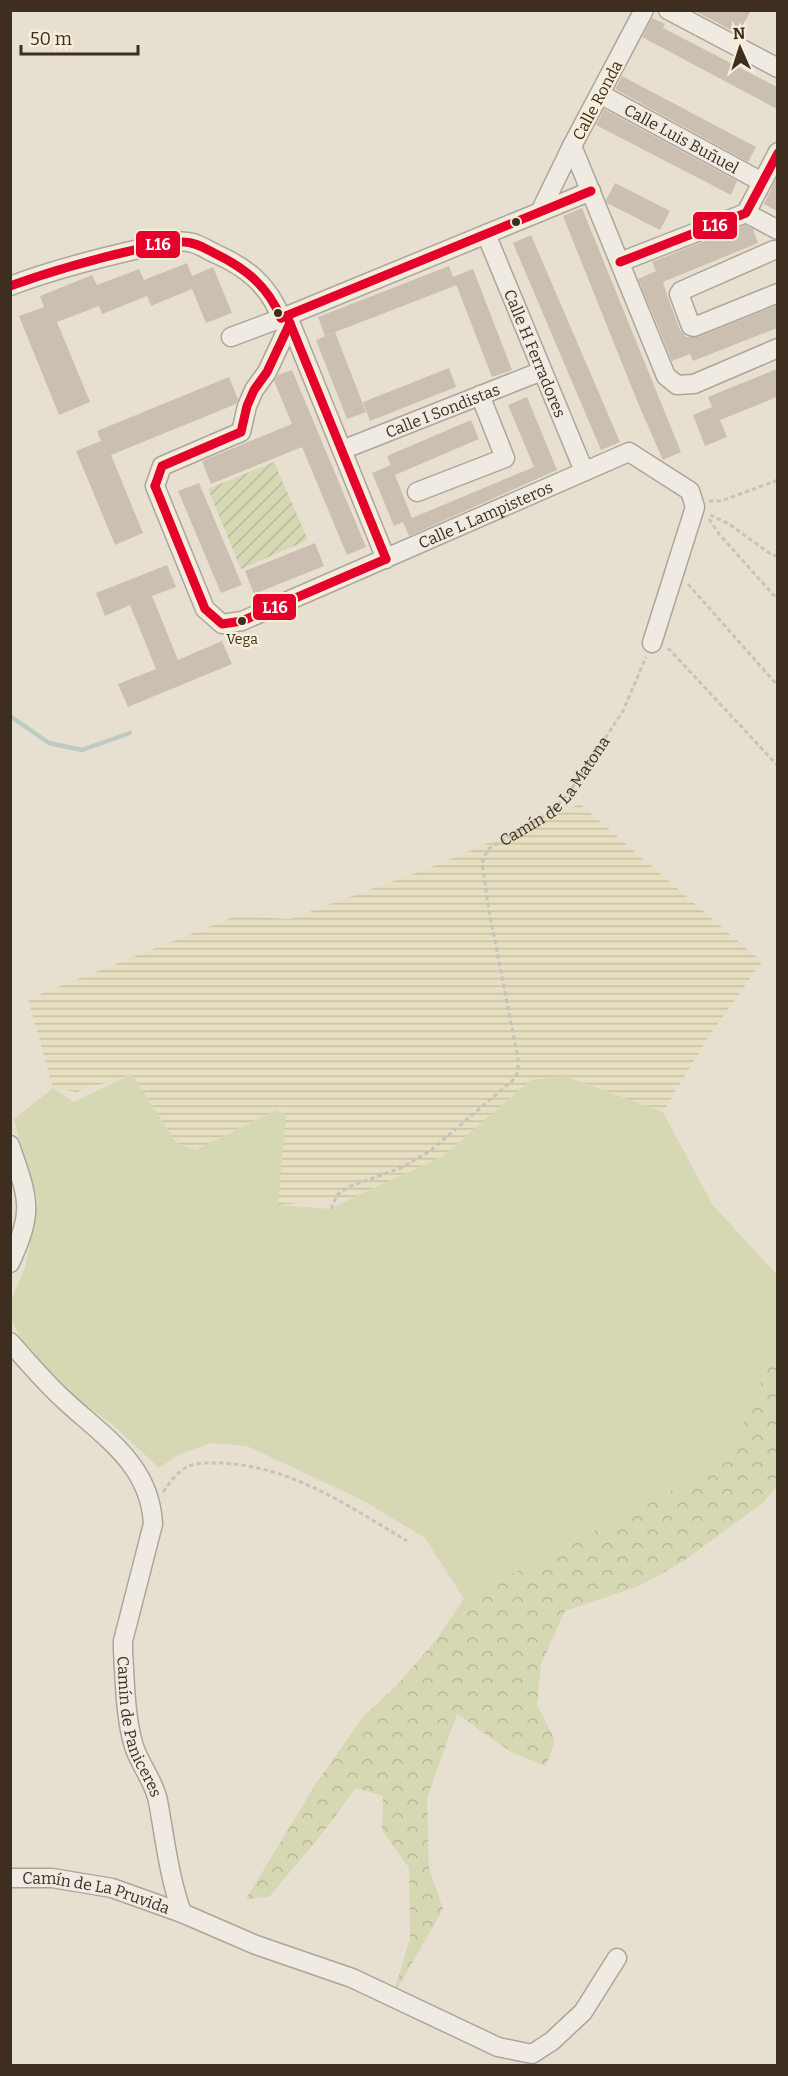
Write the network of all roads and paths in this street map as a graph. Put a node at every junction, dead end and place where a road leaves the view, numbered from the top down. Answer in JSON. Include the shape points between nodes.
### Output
{"nodes":[{"id":1,"x":644,"y":10,"type":"edge"},
{"id":2,"x":668,"y":10,"type":"edge"},
{"id":3,"x":777,"y":68,"type":"edge"},
{"id":4,"x":600,"y":94,"type":"junction"},
{"id":5,"x":572,"y":146,"type":"junction"},
{"id":6,"x":777,"y":152,"type":"edge"},
{"id":7,"x":762,"y":182,"type":"junction"},
{"id":8,"x":591,"y":191,"type":"junction"},
{"id":9,"x":540,"y":212,"type":"junction"},
{"id":10,"x":762,"y":221,"type":"edge"},
{"id":11,"x":486,"y":234,"type":"junction"},
{"id":12,"x":776,"y":251,"type":"edge"},
{"id":13,"x":620,"y":262,"type":"junction"},
{"id":14,"x":10,"y":286,"type":"edge"},
{"id":15,"x":777,"y":293,"type":"edge"},
{"id":16,"x":286,"y":319,"type":"junction"},
{"id":17,"x":231,"y":337,"type":"dead end"},
{"id":18,"x":777,"y":348,"type":"edge"},
{"id":19,"x":542,"y":370,"type":"junction"},
{"id":20,"x":480,"y":395,"type":"junction"},
{"id":21,"x":342,"y":450,"type":"junction"},
{"id":22,"x":584,"y":471,"type":"junction"},
{"id":23,"x":777,"y":480,"type":"edge"},
{"id":24,"x":417,"y":492,"type":"dead end"},
{"id":25,"x":693,"y":500,"type":"junction"},
{"id":26,"x":777,"y":556,"type":"edge"},
{"id":27,"x":386,"y":559,"type":"junction"},
{"id":28,"x":675,"y":569,"type":"junction"},
{"id":29,"x":777,"y":600,"type":"edge"},
{"id":30,"x":653,"y":638,"type":"junction"},
{"id":31,"x":777,"y":686,"type":"edge"},
{"id":32,"x":777,"y":766,"type":"edge"},
{"id":33,"x":10,"y":1145,"type":"edge"},
{"id":34,"x":331,"y":1209,"type":"dead end"},
{"id":35,"x":10,"y":1263,"type":"edge"},
{"id":36,"x":10,"y":1342,"type":"edge"},
{"id":37,"x":152,"y":1508,"type":"junction"},
{"id":38,"x":407,"y":1541,"type":"dead end"},
{"id":39,"x":10,"y":1878,"type":"edge"},
{"id":40,"x":182,"y":1913,"type":"junction"},
{"id":41,"x":617,"y":1958,"type":"dead end"}],
"edges":[{"from":1,"to":4,"type":"street","name":"Calle Ronda"},
{"from":2,"to":3,"type":"street"},
{"from":4,"to":5,"type":"street","name":"Calle Ronda"},
{"from":4,"to":7,"type":"street","name":"Calle Luis Buñuel"},
{"from":5,"to":8,"type":"street","name":"Calle Ronda"},
{"from":5,"to":9,"type":"street"},
{"from":6,"to":7,"type":"street"},
{"from":7,"to":10,"type":"street"},
{"from":8,"to":9,"type":"street"},
{"from":8,"to":13,"type":"street","name":"Calle Ronda"},
{"from":9,"to":11,"type":"street"},
{"from":10,"to":12,"type":"street"},
{"from":10,"to":13,"type":"street"},
{"from":11,"to":16,"type":"street"},
{"from":11,"to":19,"type":"street","name":"Calle H Ferradores"},
{"from":12,"to":15,"type":"street","via":[[679,294],[694,327]]},
{"from":13,"to":18,"type":"street","name":"Calle Ronda","via":[[666,376],[677,385],[694,384]]},
{"from":14,"to":16,"type":"street","via":[[101,257],[172,242],[193,243],[235,262],[259,281]]},
{"from":16,"to":17,"type":"street"},
{"from":16,"to":21,"type":"street"},
{"from":16,"to":27,"type":"street","name":"Calle L Lampisteros","via":[[267,372],[247,406],[241,432],[162,466],[155,486],[206,609],[222,624],[242,621]]},
{"from":19,"to":20,"type":"street","name":"Calle I Sondistas"},
{"from":19,"to":22,"type":"street","name":"Calle H Ferradores"},
{"from":20,"to":21,"type":"street","name":"Calle I Sondistas"},
{"from":20,"to":24,"type":"street","via":[[506,458]]},
{"from":21,"to":27,"type":"street"},
{"from":22,"to":25,"type":"street","name":"Calle L Lampisteros","via":[[629,452],[690,491]]},
{"from":22,"to":27,"type":"street","name":"Calle L Lampisteros"},
{"from":23,"to":25,"type":"path","via":[[721,501]]},
{"from":25,"to":28,"type":"street","via":[[695,507]]},
{"from":26,"to":29,"type":"path","via":[[705,512],[719,534]]},
{"from":28,"to":30,"type":"street"},
{"from":28,"to":31,"type":"path"},
{"from":30,"to":32,"type":"path"},
{"from":30,"to":34,"type":"path","name":"Camín de La Matona","via":[[623,711],[568,794],[551,812],[484,854],[489,911],[518,1072],[430,1151],[401,1168],[348,1187],[337,1195]]},
{"from":33,"to":35,"type":"street","via":[[27,1195],[26,1225]]},
{"from":36,"to":37,"type":"street","name":"Camín de Paniceres","via":[[60,1396],[133,1464]]},
{"from":37,"to":38,"type":"path","via":[[172,1479],[189,1466],[207,1462],[242,1464],[286,1475],[329,1494]]},
{"from":37,"to":40,"type":"street","name":"Camín de Paniceres","via":[[153,1524],[123,1651],[130,1731],[158,1799],[166,1856]]},
{"from":39,"to":40,"type":"street","name":"Camín de La Pruvida","via":[[51,1878],[112,1888]]},
{"from":40,"to":41,"type":"street","name":"Camín de La Pruvida","via":[[256,1945],[352,1978],[498,2047],[532,2054],[583,2012]]}]}
